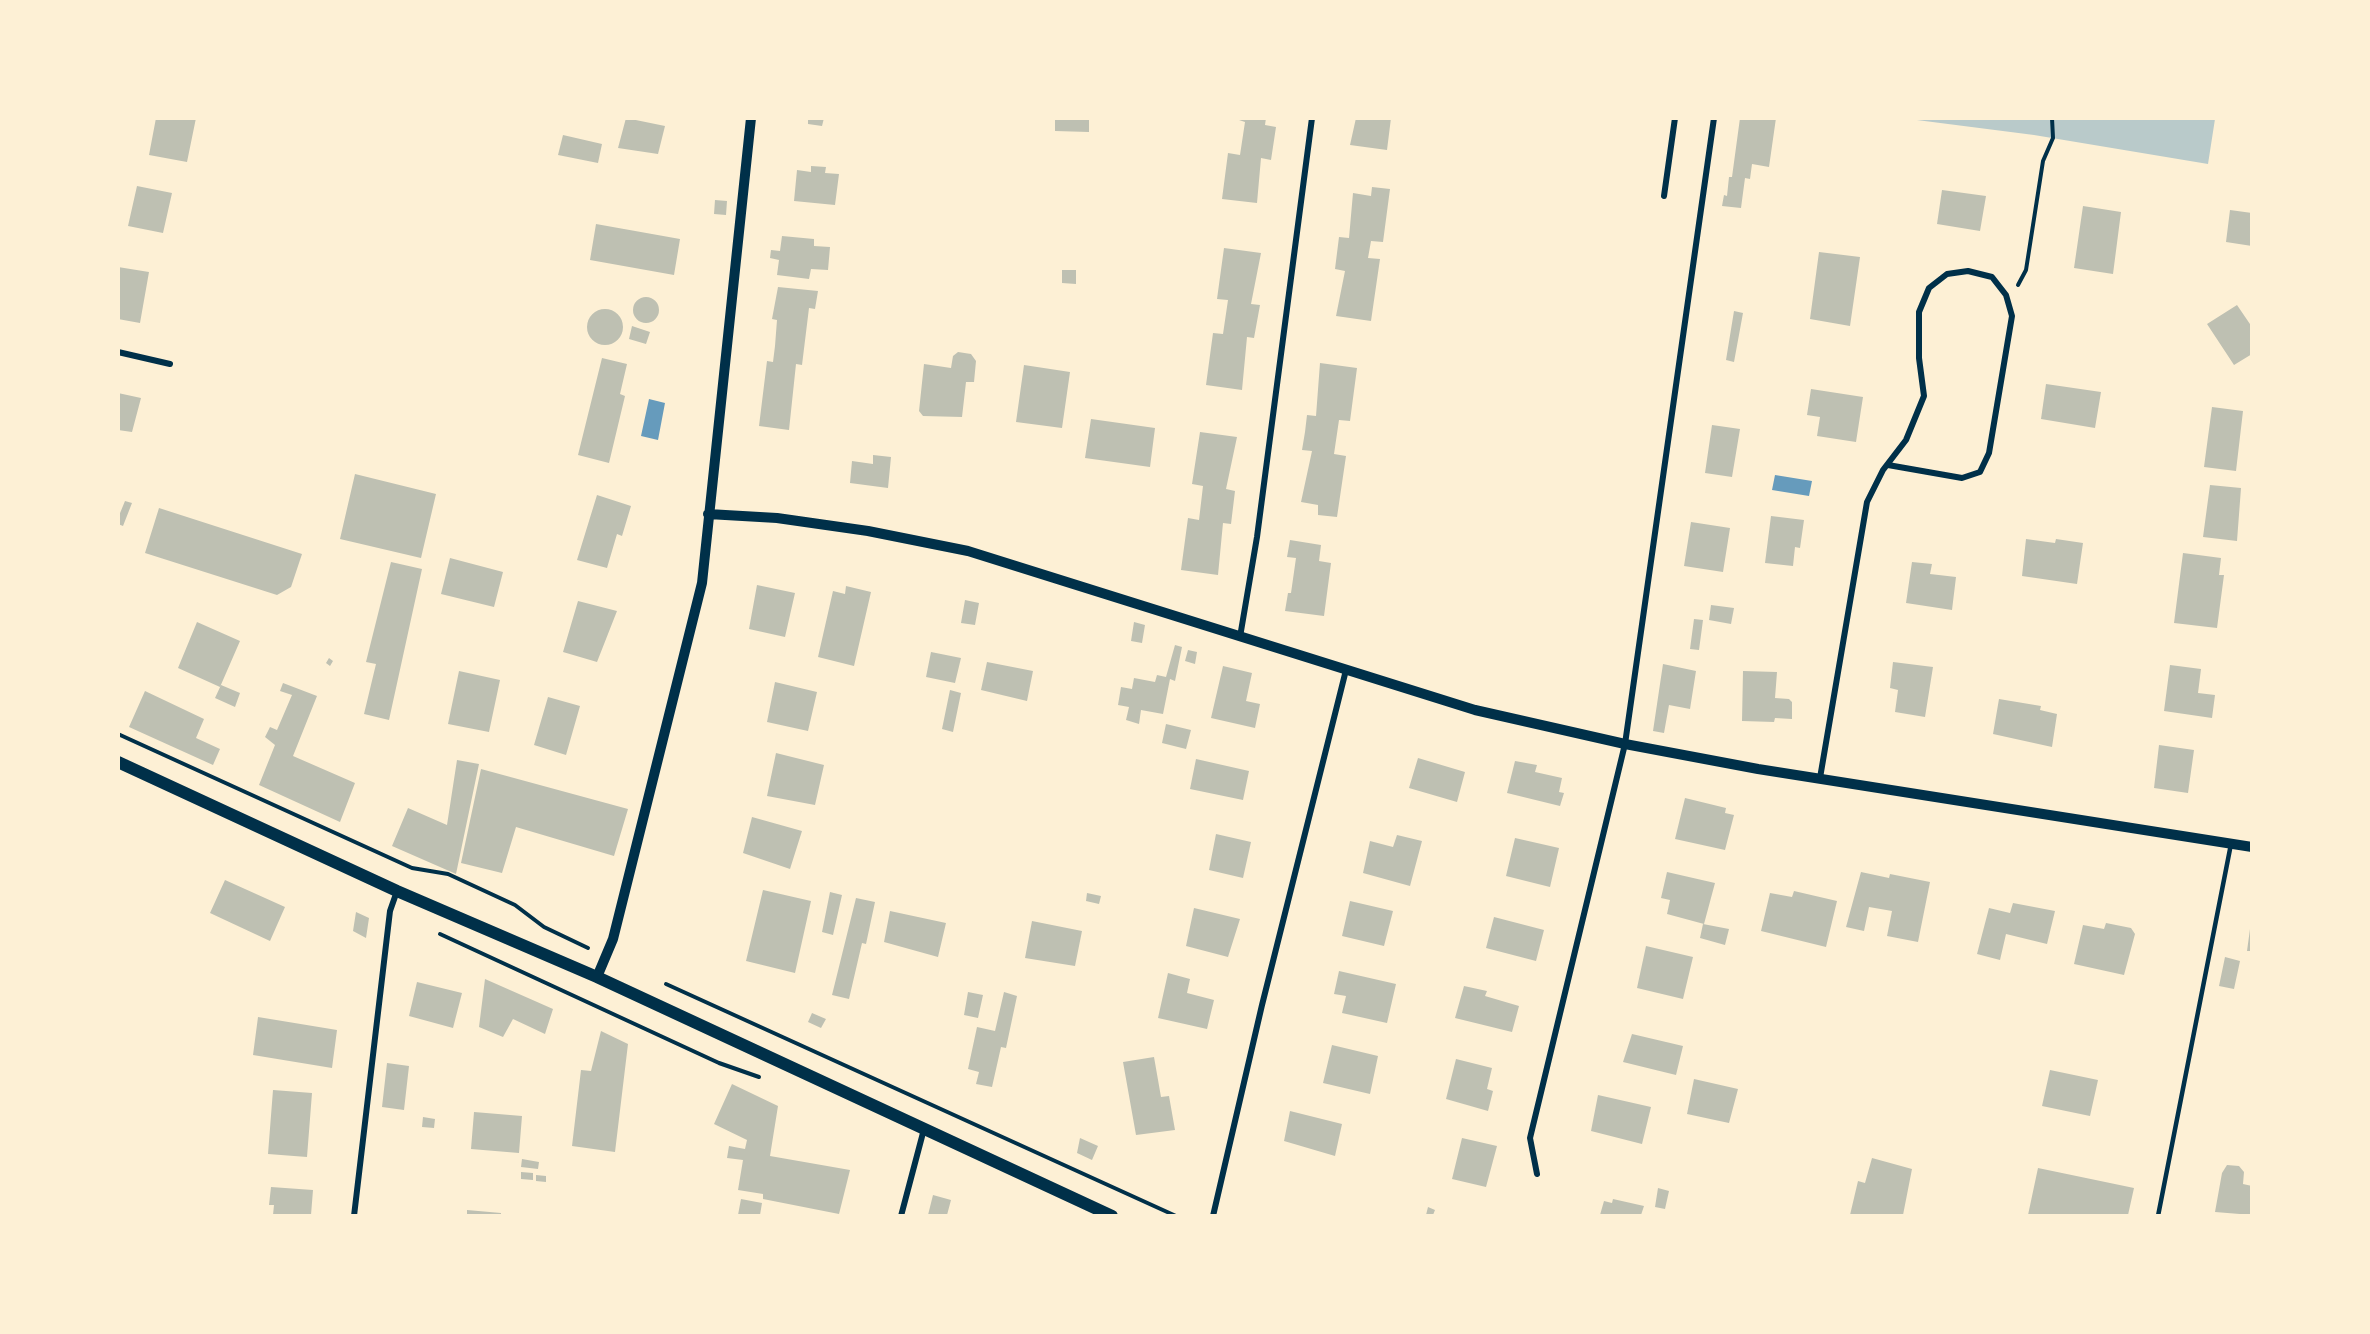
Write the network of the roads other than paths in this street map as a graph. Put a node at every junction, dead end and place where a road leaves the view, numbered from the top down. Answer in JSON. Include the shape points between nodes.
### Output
{"nodes":[{"id":1,"x":750,"y":118,"type":"edge"},
{"id":2,"x":1312,"y":118,"type":"edge"},
{"id":3,"x":1675,"y":118,"type":"edge"},
{"id":4,"x":1714,"y":118,"type":"edge"},
{"id":5,"x":1664,"y":196,"type":"dead end"},
{"id":6,"x":118,"y":352,"type":"edge"},
{"id":7,"x":170,"y":364,"type":"dead end"},
{"id":8,"x":1888,"y":465,"type":"junction"},
{"id":9,"x":708,"y":514,"type":"junction"},
{"id":10,"x":1240,"y":637,"type":"junction"},
{"id":11,"x":1346,"y":670,"type":"junction"},
{"id":12,"x":1625,"y":744,"type":"junction"},
{"id":13,"x":118,"y":762,"type":"edge"},
{"id":14,"x":1820,"y":778,"type":"junction"},
{"id":15,"x":2231,"y":844,"type":"junction"},
{"id":16,"x":2252,"y":847,"type":"edge"},
{"id":17,"x":397,"y":891,"type":"junction"},
{"id":18,"x":597,"y":977,"type":"junction"},
{"id":19,"x":924,"y":1129,"type":"junction"},
{"id":20,"x":1537,"y":1174,"type":"dead end"},
{"id":21,"x":354,"y":1215,"type":"edge"},
{"id":22,"x":902,"y":1215,"type":"edge"},
{"id":23,"x":1112,"y":1215,"type":"edge"},
{"id":24,"x":1213,"y":1215,"type":"edge"},
{"id":25,"x":2158,"y":1215,"type":"edge"}],
"edges":[{"from":1,"to":9,"type":"street"},
{"from":2,"to":10,"type":"street","via":[[1257,537]]},
{"from":3,"to":5,"type":"street"},
{"from":4,"to":12,"type":"street"},
{"from":6,"to":7,"type":"street"},
{"from":8,"to":8,"type":"street","via":[[1906,440],[1924,396],[1919,312],[1929,288],[1947,274],[1968,272],[1992,277],[2006,295],[2012,316],[1989,453],[1980,472],[1962,478]]},
{"from":8,"to":14,"type":"street","via":[[1867,502]]},
{"from":9,"to":10,"type":"street","via":[[777,518],[968,551]]},
{"from":9,"to":18,"type":"street","via":[[702,583],[613,939]]},
{"from":10,"to":11,"type":"street"},
{"from":11,"to":12,"type":"street","via":[[1475,710]]},
{"from":11,"to":24,"type":"street"},
{"from":12,"to":14,"type":"street"},
{"from":12,"to":20,"type":"street","via":[[1530,1138]]},
{"from":13,"to":17,"type":"main road"},
{"from":14,"to":15,"type":"street"},
{"from":15,"to":16,"type":"street"},
{"from":15,"to":25,"type":"lane"},
{"from":17,"to":18,"type":"main road"},
{"from":17,"to":21,"type":"street","via":[[390,911]]},
{"from":18,"to":19,"type":"main road"},
{"from":19,"to":22,"type":"street"},
{"from":19,"to":23,"type":"main road"}]}
